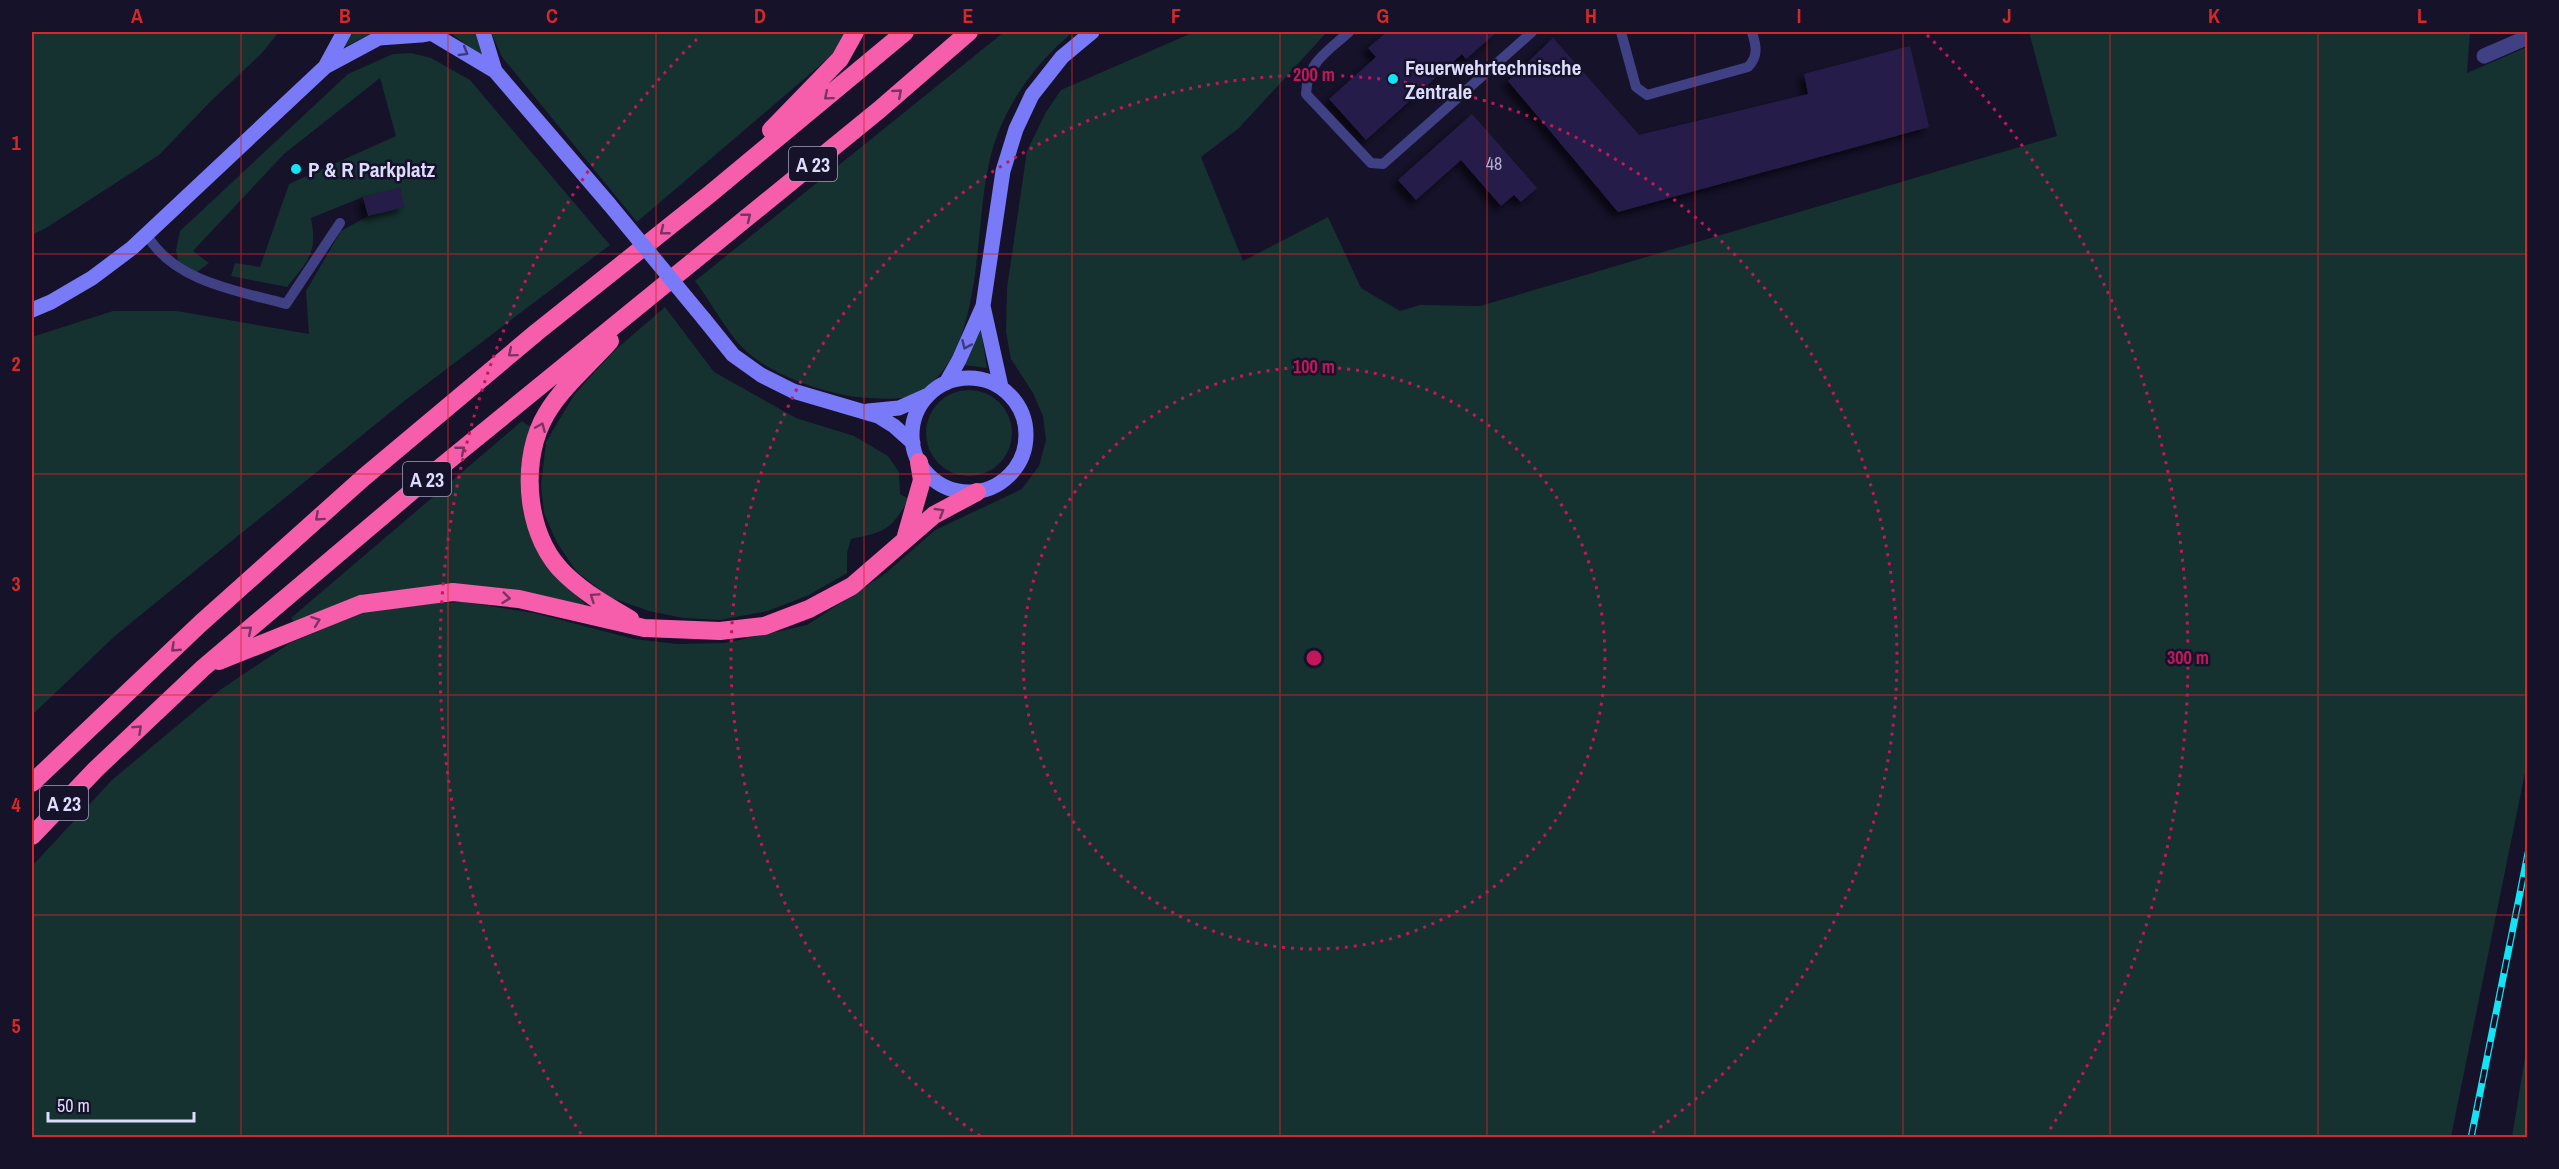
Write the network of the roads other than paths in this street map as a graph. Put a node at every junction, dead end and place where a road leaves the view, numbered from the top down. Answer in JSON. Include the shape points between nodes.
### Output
{"nodes":[{"id":1,"x":344,"y":32,"type":"edge"},
{"id":2,"x":435,"y":32,"type":"edge"},
{"id":3,"x":483,"y":32,"type":"edge"},
{"id":4,"x":855,"y":32,"type":"edge"},
{"id":5,"x":905,"y":32,"type":"edge"},
{"id":6,"x":969,"y":32,"type":"edge"},
{"id":7,"x":1092,"y":32,"type":"edge"},
{"id":8,"x":1349,"y":32,"type":"edge"},
{"id":9,"x":1532,"y":32,"type":"edge"},
{"id":10,"x":1620,"y":32,"type":"edge"},
{"id":11,"x":1752,"y":32,"type":"edge"},
{"id":12,"x":405,"y":33,"type":"edge"},
{"id":13,"x":2528,"y":37,"type":"edge"},
{"id":14,"x":2484,"y":56,"type":"dead end"},
{"id":15,"x":325,"y":67,"type":"junction"},
{"id":16,"x":495,"y":71,"type":"junction"},
{"id":17,"x":710,"y":194,"type":"junction"},
{"id":18,"x":340,"y":223,"type":"dead end"},
{"id":19,"x":147,"y":235,"type":"junction"},
{"id":20,"x":653,"y":294,"type":"junction"},
{"id":21,"x":983,"y":306,"type":"junction"},
{"id":22,"x":32,"y":310,"type":"edge"},
{"id":23,"x":946,"y":383,"type":"junction"},
{"id":24,"x":1001,"y":387,"type":"junction"},
{"id":25,"x":928,"y":395,"type":"junction"},
{"id":26,"x":865,"y":411,"type":"junction"},
{"id":27,"x":913,"y":443,"type":"junction"},
{"id":28,"x":919,"y":462,"type":"junction"},
{"id":29,"x":977,"y":492,"type":"junction"},
{"id":30,"x":906,"y":536,"type":"junction"},
{"id":31,"x":644,"y":628,"type":"junction"},
{"id":32,"x":203,"y":668,"type":"junction"},
{"id":33,"x":32,"y":783,"type":"edge"},
{"id":34,"x":32,"y":836,"type":"edge"}],
"edges":[{"from":1,"to":15,"type":"main road"},
{"from":2,"to":12,"type":"main road"},
{"from":2,"to":16,"type":"main road","one_way":true},
{"from":3,"to":16,"type":"main road"},
{"from":4,"to":17,"type":"highway","via":[[840,59]]},
{"from":5,"to":17,"type":"highway","number":"A 23","one_way":true},
{"from":20,"to":6,"type":"highway","number":"A 23","one_way":true},
{"from":7,"to":21,"type":"main road","via":[[1062,57],[1032,95],[1016,129],[1003,171]]},
{"from":8,"to":9,"type":"lane","via":[[1314,64],[1306,78],[1306,94],[1371,163],[1383,164]]},
{"from":10,"to":11,"type":"lane","via":[[1636,87],[1647,95],[1748,67],[1755,60]]},
{"from":12,"to":15,"type":"main road","via":[[380,38]]},
{"from":13,"to":14,"type":"street"},
{"from":15,"to":19,"type":"main road"},
{"from":16,"to":26,"type":"main road","bridge":true,"via":[[733,354],[761,375],[804,395]]},
{"from":17,"to":33,"type":"highway","number":"A 23","one_way":true,"via":[[363,478],[201,623]]},
{"from":18,"to":19,"type":"lane","via":[[286,304],[215,285],[154,248]]},
{"from":19,"to":22,"type":"main road","via":[[92,278]]},
{"from":31,"to":20,"type":"highway","one_way":true,"via":[[592,597],[564,574],[548,553],[537,529],[530,472],[534,443],[555,401]]},
{"from":32,"to":20,"type":"highway","number":"A 23","one_way":true},
{"from":21,"to":23,"type":"main road","one_way":true},
{"from":21,"to":24,"type":"main road"},
{"from":23,"to":24,"type":"main road","via":[[964,378],[983,379]]},
{"from":23,"to":25,"type":"main road"},
{"from":24,"to":29,"type":"main road","via":[[1017,403],[1026,424],[1025,447],[1016,468],[999,484]]},
{"from":25,"to":26,"type":"main road","via":[[899,408]]},
{"from":25,"to":27,"type":"main road","via":[[913,426]]},
{"from":26,"to":27,"type":"main road","via":[[894,426]]},
{"from":27,"to":28,"type":"main road"},
{"from":28,"to":29,"type":"main road","via":[[944,486]]},
{"from":28,"to":30,"type":"highway","via":[[919,498]]},
{"from":30,"to":29,"type":"highway","one_way":true,"via":[[940,511]]},
{"from":30,"to":31,"type":"highway","via":[[852,586],[809,609],[764,626],[720,631]]},
{"from":32,"to":31,"type":"highway","one_way":true,"via":[[361,604],[453,592],[519,599]]},
{"from":34,"to":32,"type":"highway","number":"A 23","one_way":true}]}
